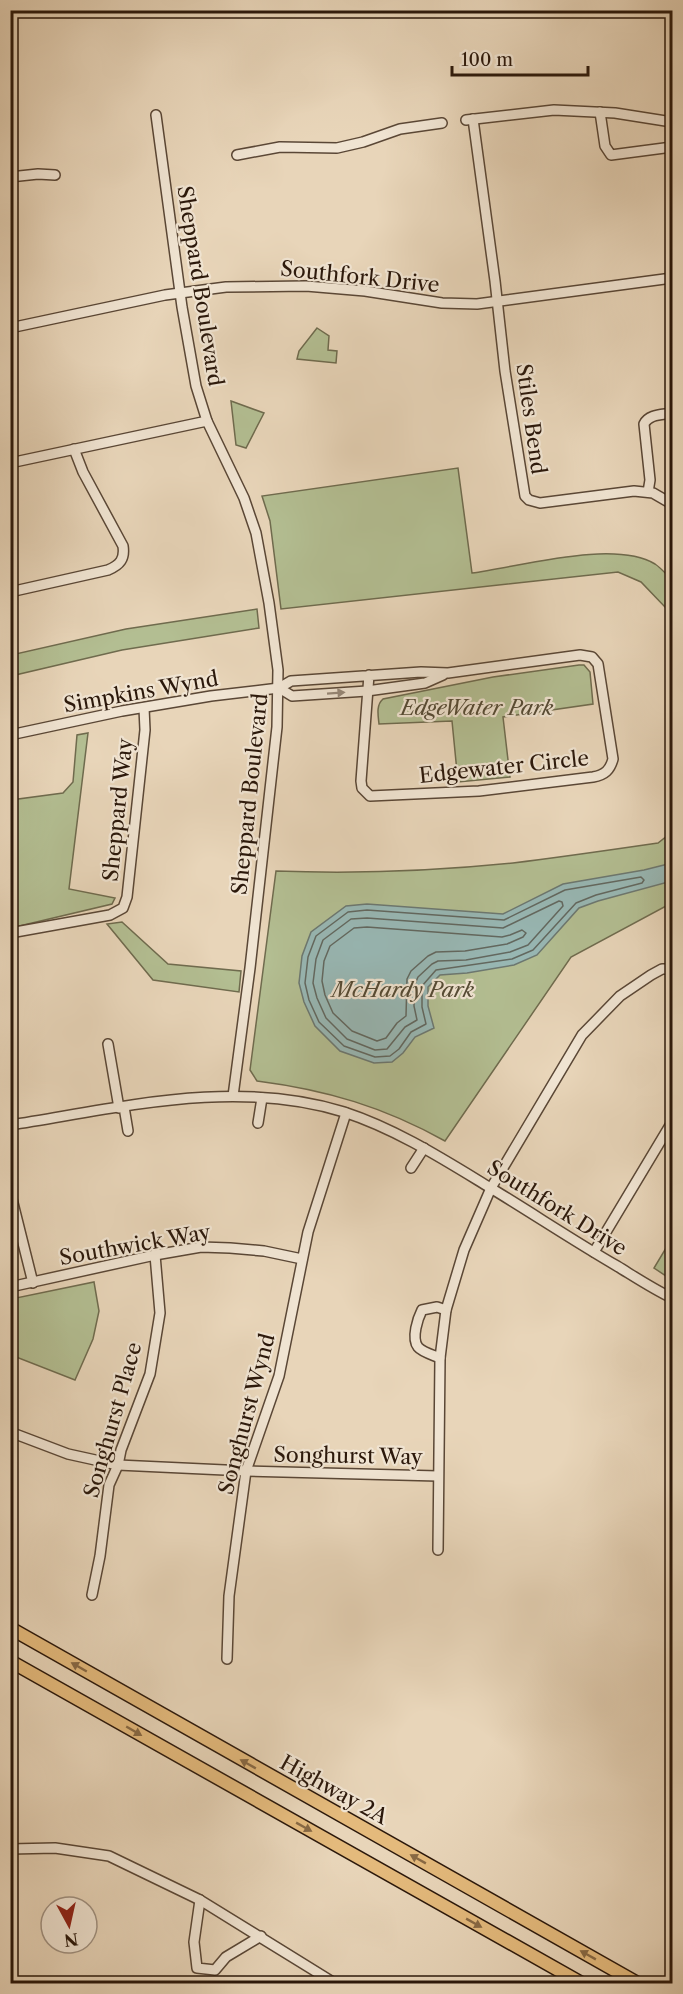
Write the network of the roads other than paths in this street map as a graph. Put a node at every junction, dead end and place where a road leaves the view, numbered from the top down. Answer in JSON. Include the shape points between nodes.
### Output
{"nodes":[{"id":1,"x":600,"y":112,"type":"junction"},
{"id":2,"x":156,"y":115,"type":"dead end"},
{"id":3,"x":672,"y":122,"type":"edge"},
{"id":4,"x":442,"y":123,"type":"dead end"},
{"id":5,"x":672,"y":147,"type":"edge"},
{"id":6,"x":237,"y":155,"type":"dead end"},
{"id":7,"x":56,"y":175,"type":"dead end"},
{"id":8,"x":10,"y":177,"type":"edge"},
{"id":9,"x":672,"y":278,"type":"edge"},
{"id":10,"x":180,"y":293,"type":"junction"},
{"id":11,"x":498,"y":303,"type":"junction"},
{"id":12,"x":10,"y":328,"type":"edge"},
{"id":13,"x":672,"y":413,"type":"edge"},
{"id":14,"x":207,"y":422,"type":"junction"},
{"id":15,"x":74,"y":450,"type":"junction"},
{"id":16,"x":10,"y":463,"type":"edge"},
{"id":17,"x":648,"y":492,"type":"junction"},
{"id":18,"x":672,"y":504,"type":"edge"},
{"id":19,"x":10,"y":592,"type":"edge"},
{"id":20,"x":448,"y":673,"type":"junction"},
{"id":21,"x":369,"y":675,"type":"junction"},
{"id":22,"x":279,"y":688,"type":"junction"},
{"id":23,"x":367,"y":691,"type":"junction"},
{"id":24,"x":144,"y":708,"type":"junction"},
{"id":25,"x":10,"y":735,"type":"edge"},
{"id":26,"x":10,"y":933,"type":"edge"},
{"id":27,"x":672,"y":969,"type":"edge"},
{"id":28,"x":108,"y":1044,"type":"dead end"},
{"id":29,"x":233,"y":1096,"type":"junction"},
{"id":30,"x":262,"y":1098,"type":"junction"},
{"id":31,"x":122,"y":1107,"type":"junction"},
{"id":32,"x":346,"y":1113,"type":"junction"},
{"id":33,"x":672,"y":1122,"type":"edge"},
{"id":34,"x":258,"y":1124,"type":"dead end"},
{"id":35,"x":10,"y":1125,"type":"edge"},
{"id":36,"x":128,"y":1131,"type":"dead end"},
{"id":37,"x":424,"y":1148,"type":"junction"},
{"id":38,"x":411,"y":1168,"type":"dead end"},
{"id":39,"x":491,"y":1188,"type":"junction"},
{"id":40,"x":10,"y":1191,"type":"edge"},
{"id":41,"x":594,"y":1252,"type":"junction"},
{"id":42,"x":155,"y":1255,"type":"junction"},
{"id":43,"x":302,"y":1259,"type":"junction"},
{"id":44,"x":33,"y":1283,"type":"junction"},
{"id":45,"x":10,"y":1287,"type":"edge"},
{"id":46,"x":672,"y":1298,"type":"edge"},
{"id":47,"x":446,"y":1310,"type":"junction"},
{"id":48,"x":440,"y":1358,"type":"junction"},
{"id":49,"x":10,"y":1432,"type":"edge"},
{"id":50,"x":118,"y":1465,"type":"junction"},
{"id":51,"x":246,"y":1471,"type":"junction"},
{"id":52,"x":438,"y":1476,"type":"junction"},
{"id":53,"x":438,"y":1550,"type":"dead end"},
{"id":54,"x":93,"y":1594,"type":"dead end"},
{"id":55,"x":10,"y":1628,"type":"edge"},
{"id":56,"x":227,"y":1659,"type":"dead end"},
{"id":57,"x":10,"y":1661,"type":"edge"},
{"id":58,"x":10,"y":1849,"type":"edge"},
{"id":59,"x":200,"y":1900,"type":"junction"},
{"id":60,"x":261,"y":1936,"type":"junction"},
{"id":61,"x":336,"y":1983,"type":"edge"},
{"id":62,"x":583,"y":1983,"type":"edge"},
{"id":63,"x":639,"y":1983,"type":"edge"}],
"edges":[{"from":1,"to":3,"type":"street"},
{"from":1,"to":5,"type":"street","via":[[605,146],[615,156]]},
{"from":1,"to":11,"type":"street","via":[[537,111],[469,120]]},
{"from":2,"to":10,"type":"street","name":"Sheppard Boulevard"},
{"from":4,"to":6,"type":"street","via":[[400,129],[352,146],[280,147]]},
{"from":7,"to":8,"type":"street"},
{"from":9,"to":11,"type":"street","name":"Southfork Drive"},
{"from":10,"to":11,"type":"street","name":"Southfork Drive","via":[[247,286],[306,286],[442,303]]},
{"from":10,"to":12,"type":"street","name":"Southfork Drive"},
{"from":10,"to":14,"type":"street","name":"Sheppard Boulevard","via":[[190,358]]},
{"from":11,"to":17,"type":"street","name":"Stiles Bend","via":[[525,495],[540,503]]},
{"from":13,"to":17,"type":"street","via":[[653,416],[644,424]]},
{"from":14,"to":15,"type":"street"},
{"from":14,"to":22,"type":"street","name":"Sheppard Boulevard","via":[[256,532]]},
{"from":15,"to":16,"type":"street"},
{"from":15,"to":19,"type":"street","via":[[123,546],[121,562],[108,570]]},
{"from":17,"to":18,"type":"street","name":"Stiles Bend"},
{"from":20,"to":21,"type":"street"},
{"from":20,"to":23,"type":"street","via":[[424,683]]},
{"from":20,"to":23,"type":"street","name":"Edgewater Circle","via":[[580,655],[592,657],[600,670],[613,759],[608,770],[600,776],[478,791],[370,796],[361,781]]},
{"from":21,"to":22,"type":"street","via":[[291,681]]},
{"from":21,"to":23,"type":"street","name":"Edgewater Circle"},
{"from":22,"to":23,"type":"street","one_way":true,"via":[[292,696]]},
{"from":22,"to":24,"type":"street","name":"Simpkins Wynd"},
{"from":22,"to":29,"type":"street","name":"Sheppard Boulevard"},
{"from":24,"to":25,"type":"street","name":"Simpkins Wynd"},
{"from":24,"to":26,"type":"street","name":"Sheppard Way","via":[[145,730],[123,908],[110,915]]},
{"from":27,"to":39,"type":"street","via":[[662,969],[620,996],[588,1028]]},
{"from":28,"to":31,"type":"street"},
{"from":29,"to":30,"type":"street","name":"Southfork Drive"},
{"from":29,"to":31,"type":"street","name":"Southfork Drive","via":[[191,1097]]},
{"from":30,"to":32,"type":"street","name":"Southfork Drive"},
{"from":30,"to":34,"type":"street"},
{"from":31,"to":35,"type":"street","name":"Southfork Drive"},
{"from":31,"to":36,"type":"street"},
{"from":32,"to":37,"type":"street","name":"Southfork Drive"},
{"from":32,"to":43,"type":"street","name":"Songhurst Wynd"},
{"from":33,"to":41,"type":"street"},
{"from":37,"to":38,"type":"street"},
{"from":37,"to":39,"type":"street","name":"Southfork Drive"},
{"from":39,"to":41,"type":"street","name":"Southfork Drive"},
{"from":39,"to":47,"type":"street","via":[[464,1250]]},
{"from":40,"to":44,"type":"street"},
{"from":41,"to":46,"type":"street","name":"Southfork Drive"},
{"from":42,"to":43,"type":"street","name":"Southwick Way","via":[[201,1247],[264,1251]]},
{"from":42,"to":44,"type":"street","name":"Southwick Way"},
{"from":42,"to":50,"type":"street","name":"Songhurst Place","via":[[160,1313],[150,1374]]},
{"from":43,"to":51,"type":"street","name":"Songhurst Wynd","via":[[279,1376]]},
{"from":44,"to":45,"type":"street","name":"Southwick Way"},
{"from":47,"to":48,"type":"street"},
{"from":47,"to":48,"type":"street","via":[[422,1310],[416,1330],[418,1348]]},
{"from":48,"to":52,"type":"street"},
{"from":49,"to":50,"type":"street","name":"Songhurst Way","via":[[68,1454]]},
{"from":50,"to":51,"type":"street","name":"Songhurst Way"},
{"from":50,"to":54,"type":"street","name":"Songhurst Place","via":[[108,1485]]},
{"from":51,"to":52,"type":"street","name":"Songhurst Way"},
{"from":51,"to":56,"type":"street","name":"Songhurst Wynd","via":[[229,1596]]},
{"from":52,"to":53,"type":"street"},
{"from":63,"to":55,"type":"main road","name":"Highway 2A","one_way":true},
{"from":57,"to":62,"type":"main road","one_way":true},
{"from":58,"to":59,"type":"street","via":[[55,1848],[109,1856]]},
{"from":59,"to":60,"type":"street"},
{"from":59,"to":60,"type":"street","via":[[194,1942],[197,1968],[215,1970],[226,1958]]},
{"from":60,"to":61,"type":"street"}]}
